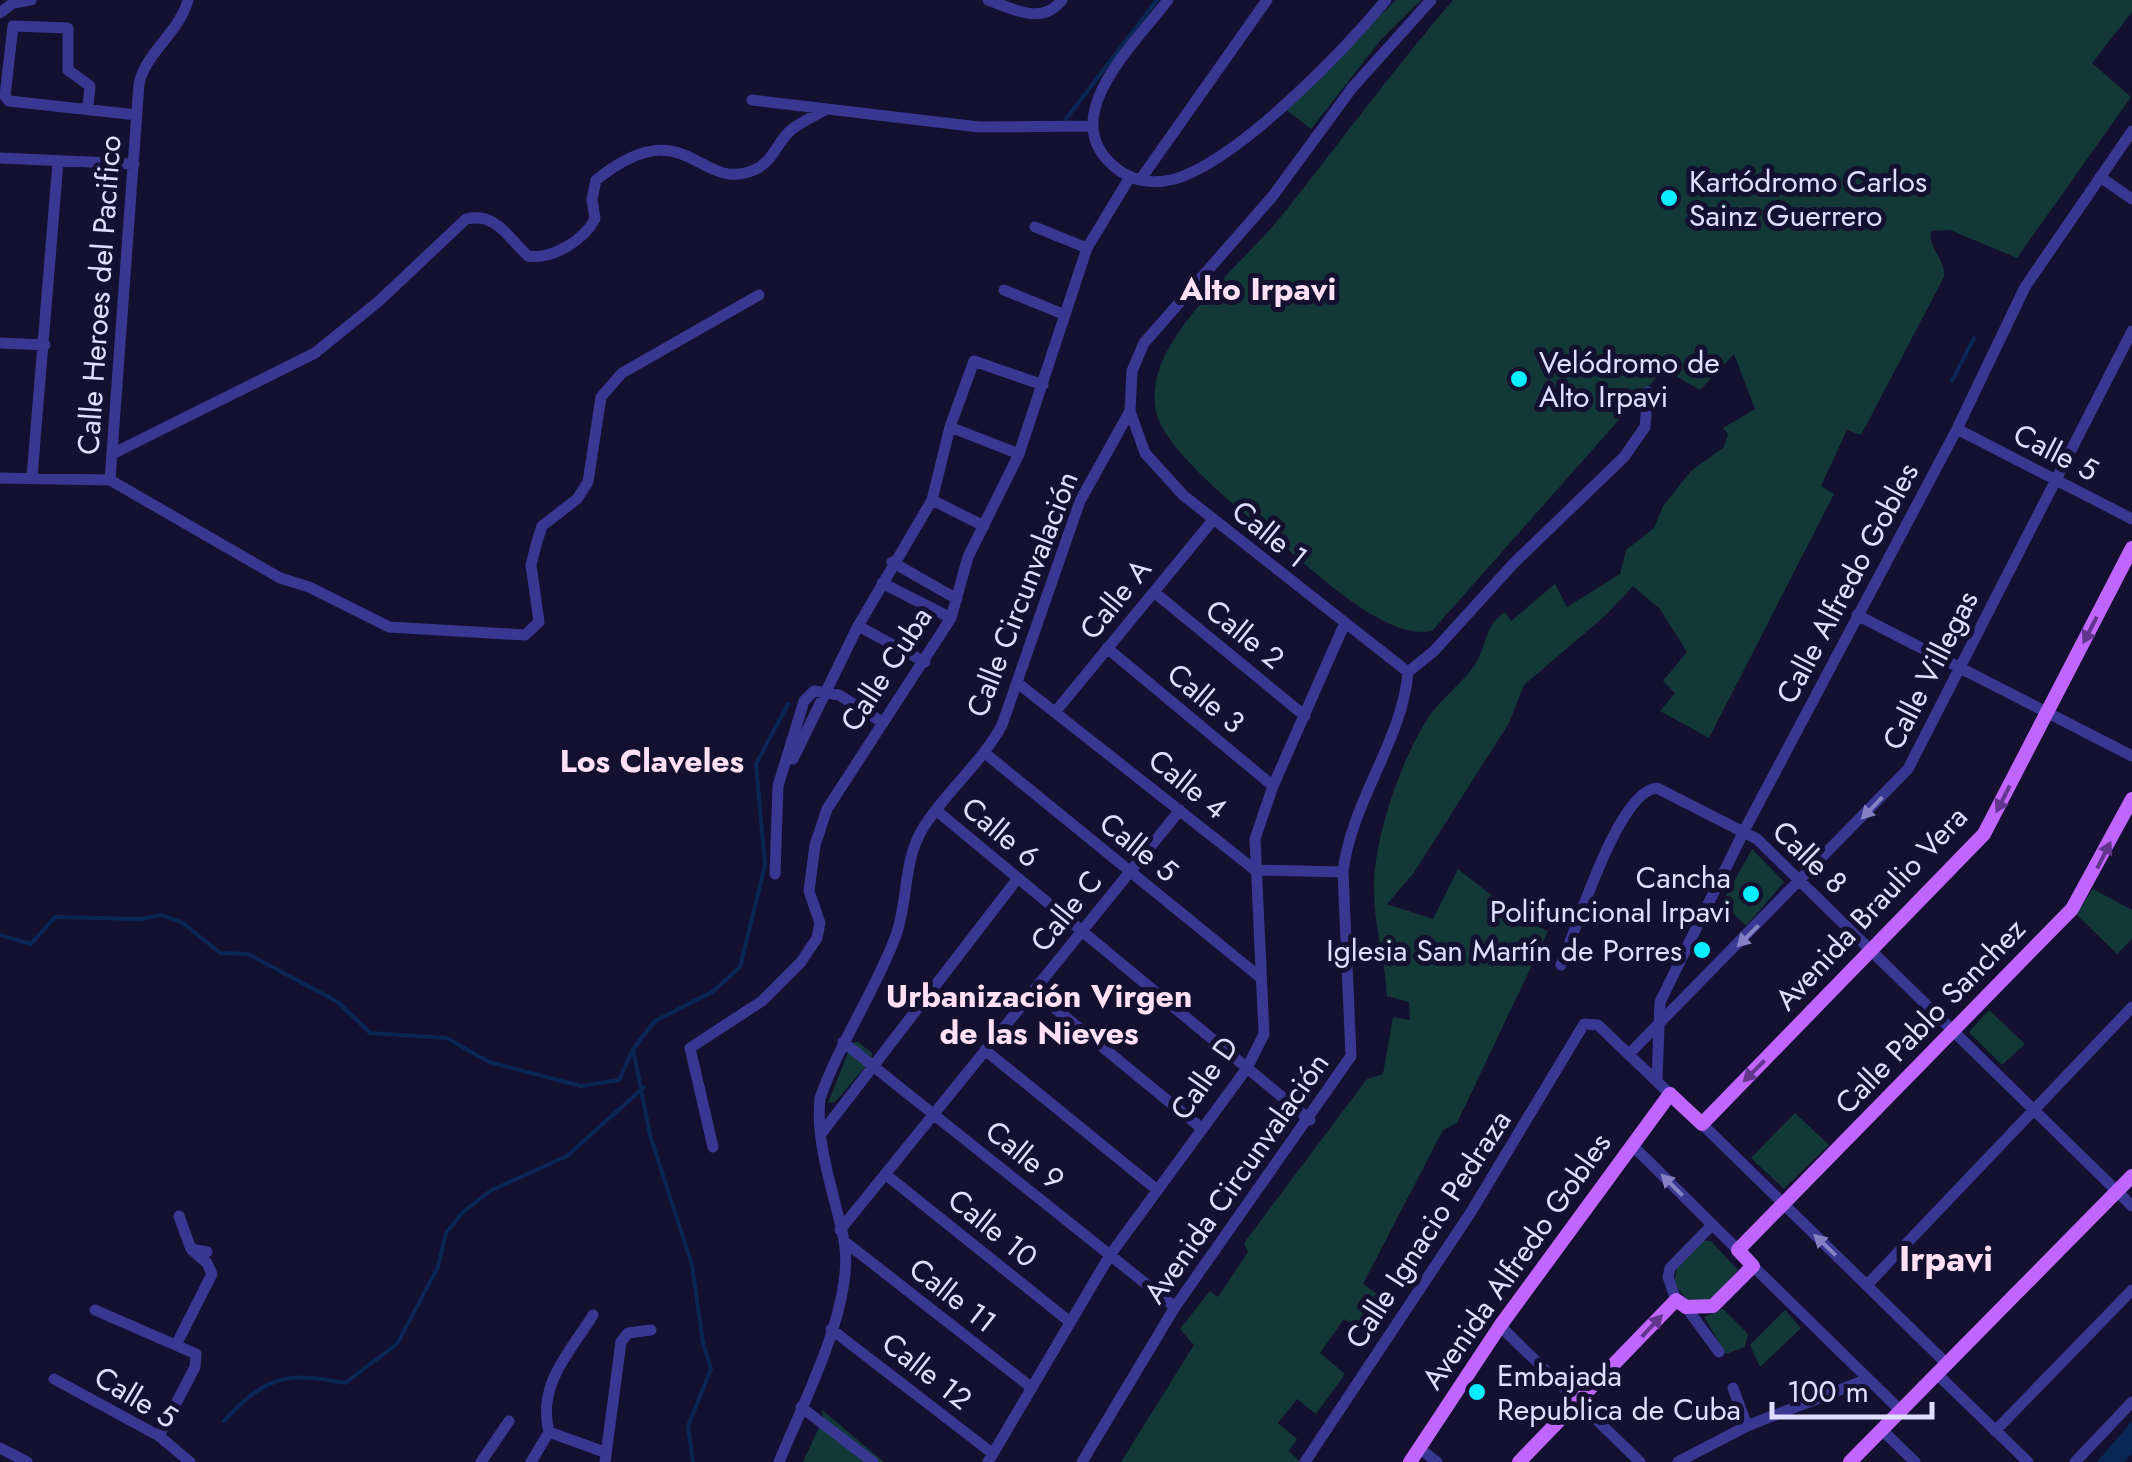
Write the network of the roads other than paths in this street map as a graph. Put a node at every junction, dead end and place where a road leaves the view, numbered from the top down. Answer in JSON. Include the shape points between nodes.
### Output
{"nodes":[{"id":1,"x":31,"y":0,"type":"edge"},
{"id":2,"x":188,"y":0,"type":"edge"},
{"id":3,"x":988,"y":0,"type":"edge"},
{"id":4,"x":1062,"y":0,"type":"edge"},
{"id":5,"x":1168,"y":0,"type":"edge"},
{"id":6,"x":1267,"y":0,"type":"edge"},
{"id":7,"x":1386,"y":0,"type":"edge"},
{"id":8,"x":1431,"y":0,"type":"edge"},
{"id":9,"x":12,"y":2,"type":"edge"},
{"id":10,"x":0,"y":13,"type":"edge"},
{"id":11,"x":752,"y":100,"type":"dead end"},
{"id":12,"x":89,"y":102,"type":"junction"},
{"id":13,"x":825,"y":110,"type":"junction"},
{"id":14,"x":137,"y":111,"type":"junction"},
{"id":15,"x":1090,"y":126,"type":"junction"},
{"id":16,"x":2132,"y":131,"type":"edge"},
{"id":17,"x":0,"y":158,"type":"edge"},
{"id":18,"x":58,"y":162,"type":"junction"},
{"id":19,"x":134,"y":164,"type":"junction"},
{"id":20,"x":2100,"y":177,"type":"junction"},
{"id":21,"x":1135,"y":179,"type":"junction"},
{"id":22,"x":2132,"y":200,"type":"edge"},
{"id":23,"x":1035,"y":227,"type":"dead end"},
{"id":24,"x":1087,"y":248,"type":"junction"},
{"id":25,"x":1004,"y":290,"type":"dead end"},
{"id":26,"x":759,"y":295,"type":"dead end"},
{"id":27,"x":1063,"y":314,"type":"junction"},
{"id":28,"x":2132,"y":330,"type":"edge"},
{"id":29,"x":0,"y":343,"type":"edge"},
{"id":30,"x":45,"y":345,"type":"junction"},
{"id":31,"x":1044,"y":385,"type":"junction"},
{"id":32,"x":1648,"y":392,"type":"dead end"},
{"id":33,"x":1130,"y":411,"type":"junction"},
{"id":34,"x":950,"y":427,"type":"junction"},
{"id":35,"x":1957,"y":430,"type":"junction"},
{"id":36,"x":114,"y":453,"type":"junction"},
{"id":37,"x":1019,"y":454,"type":"junction"},
{"id":38,"x":0,"y":478,"type":"edge"},
{"id":39,"x":32,"y":478,"type":"junction"},
{"id":40,"x":110,"y":480,"type":"junction"},
{"id":41,"x":2056,"y":480,"type":"junction"},
{"id":42,"x":932,"y":500,"type":"junction"},
{"id":43,"x":2132,"y":519,"type":"edge"},
{"id":44,"x":1213,"y":520,"type":"junction"},
{"id":45,"x":984,"y":526,"type":"junction"},
{"id":46,"x":2132,"y":548,"type":"edge"},
{"id":47,"x":892,"y":562,"type":"junction"},
{"id":48,"x":882,"y":583,"type":"junction"},
{"id":49,"x":1154,"y":592,"type":"junction"},
{"id":50,"x":956,"y":598,"type":"junction"},
{"id":51,"x":1857,"y":615,"type":"junction"},
{"id":52,"x":951,"y":618,"type":"junction"},
{"id":53,"x":1344,"y":625,"type":"junction"},
{"id":54,"x":858,"y":626,"type":"junction"},
{"id":55,"x":1107,"y":648,"type":"junction"},
{"id":56,"x":925,"y":662,"type":"junction"},
{"id":57,"x":1960,"y":667,"type":"junction"},
{"id":58,"x":1408,"y":672,"type":"junction"},
{"id":59,"x":1020,"y":684,"type":"junction"},
{"id":60,"x":826,"y":691,"type":"junction"},
{"id":61,"x":1056,"y":710,"type":"junction"},
{"id":62,"x":2048,"y":712,"type":"junction"},
{"id":63,"x":1305,"y":716,"type":"junction"},
{"id":64,"x":882,"y":722,"type":"junction"},
{"id":65,"x":986,"y":754,"type":"junction"},
{"id":66,"x":2132,"y":756,"type":"edge"},
{"id":67,"x":793,"y":759,"type":"dead end"},
{"id":68,"x":1272,"y":786,"type":"junction"},
{"id":69,"x":2132,"y":799,"type":"edge"},
{"id":70,"x":1180,"y":810,"type":"junction"},
{"id":71,"x":937,"y":812,"type":"junction"},
{"id":72,"x":1745,"y":829,"type":"junction"},
{"id":73,"x":1255,"y":870,"type":"junction"},
{"id":74,"x":1130,"y":872,"type":"junction"},
{"id":75,"x":1343,"y":872,"type":"junction"},
{"id":76,"x":775,"y":874,"type":"dead end"},
{"id":77,"x":1018,"y":878,"type":"junction"},
{"id":78,"x":1801,"y":882,"type":"junction"},
{"id":79,"x":1082,"y":932,"type":"junction"},
{"id":80,"x":1872,"y":951,"type":"junction"},
{"id":81,"x":1561,"y":964,"type":"dead end"},
{"id":82,"x":1261,"y":978,"type":"junction"},
{"id":83,"x":1034,"y":990,"type":"junction"},
{"id":84,"x":2132,"y":1007,"type":"edge"},
{"id":85,"x":1660,"y":1024,"type":"junction"},
{"id":86,"x":1953,"y":1031,"type":"junction"},
{"id":87,"x":844,"y":1042,"type":"junction"},
{"id":88,"x":985,"y":1050,"type":"junction"},
{"id":89,"x":1630,"y":1053,"type":"junction"},
{"id":90,"x":874,"y":1066,"type":"junction"},
{"id":91,"x":1247,"y":1068,"type":"junction"},
{"id":92,"x":1657,"y":1079,"type":"junction"},
{"id":93,"x":1670,"y":1094,"type":"junction"},
{"id":94,"x":2035,"y":1112,"type":"junction"},
{"id":95,"x":934,"y":1114,"type":"junction"},
{"id":96,"x":1310,"y":1120,"type":"junction"},
{"id":97,"x":1702,"y":1124,"type":"junction"},
{"id":98,"x":1200,"y":1127,"type":"junction"},
{"id":99,"x":821,"y":1134,"type":"junction"},
{"id":100,"x":1632,"y":1145,"type":"junction"},
{"id":101,"x":713,"y":1147,"type":"dead end"},
{"id":102,"x":885,"y":1174,"type":"junction"},
{"id":103,"x":2132,"y":1176,"type":"edge"},
{"id":104,"x":1156,"y":1189,"type":"junction"},
{"id":105,"x":2117,"y":1192,"type":"junction"},
{"id":106,"x":1784,"y":1204,"type":"junction"},
{"id":107,"x":2132,"y":1206,"type":"edge"},
{"id":108,"x":179,"y":1216,"type":"dead end"},
{"id":109,"x":1712,"y":1225,"type":"junction"},
{"id":110,"x":842,"y":1236,"type":"junction"},
{"id":111,"x":190,"y":1249,"type":"junction"},
{"id":112,"x":1738,"y":1250,"type":"junction"},
{"id":113,"x":208,"y":1252,"type":"dead end"},
{"id":114,"x":1110,"y":1255,"type":"junction"},
{"id":115,"x":1753,"y":1266,"type":"junction"},
{"id":116,"x":1867,"y":1285,"type":"junction"},
{"id":117,"x":2132,"y":1290,"type":"edge"},
{"id":118,"x":1681,"y":1304,"type":"junction"},
{"id":119,"x":1175,"y":1307,"type":"junction"},
{"id":120,"x":96,"y":1310,"type":"dead end"},
{"id":121,"x":593,"y":1315,"type":"dead end"},
{"id":122,"x":1070,"y":1322,"type":"junction"},
{"id":123,"x":1500,"y":1326,"type":"junction"},
{"id":124,"x":832,"y":1328,"type":"junction"},
{"id":125,"x":651,"y":1330,"type":"dead end"},
{"id":126,"x":177,"y":1343,"type":"junction"},
{"id":127,"x":1719,"y":1352,"type":"dead end"},
{"id":128,"x":1943,"y":1370,"type":"junction"},
{"id":129,"x":1868,"y":1378,"type":"junction"},
{"id":130,"x":54,"y":1379,"type":"dead end"},
{"id":131,"x":1032,"y":1388,"type":"junction"},
{"id":132,"x":1733,"y":1388,"type":"dead end"},
{"id":133,"x":1580,"y":1402,"type":"junction"},
{"id":134,"x":2132,"y":1402,"type":"edge"},
{"id":135,"x":801,"y":1406,"type":"junction"},
{"id":136,"x":1901,"y":1412,"type":"junction"},
{"id":137,"x":509,"y":1421,"type":"dead end"},
{"id":138,"x":1747,"y":1426,"type":"junction"},
{"id":139,"x":1882,"y":1430,"type":"junction"},
{"id":140,"x":1995,"y":1430,"type":"junction"},
{"id":141,"x":549,"y":1432,"type":"junction"},
{"id":142,"x":159,"y":1436,"type":"junction"},
{"id":143,"x":0,"y":1448,"type":"edge"},
{"id":144,"x":1419,"y":1448,"type":"junction"},
{"id":145,"x":604,"y":1457,"type":"edge"},
{"id":146,"x":990,"y":1458,"type":"edge"},
{"id":147,"x":27,"y":1462,"type":"edge"},
{"id":148,"x":190,"y":1462,"type":"edge"},
{"id":149,"x":481,"y":1462,"type":"edge"},
{"id":150,"x":531,"y":1462,"type":"edge"},
{"id":151,"x":778,"y":1462,"type":"edge"},
{"id":152,"x":873,"y":1462,"type":"edge"},
{"id":153,"x":1082,"y":1462,"type":"edge"},
{"id":154,"x":1304,"y":1462,"type":"edge"},
{"id":155,"x":1410,"y":1462,"type":"edge"},
{"id":156,"x":1438,"y":1462,"type":"edge"},
{"id":157,"x":1519,"y":1462,"type":"edge"},
{"id":158,"x":1640,"y":1462,"type":"edge"},
{"id":159,"x":1678,"y":1462,"type":"edge"},
{"id":160,"x":1850,"y":1462,"type":"edge"},
{"id":161,"x":1915,"y":1462,"type":"edge"},
{"id":162,"x":2028,"y":1462,"type":"edge"},
{"id":163,"x":2074,"y":1462,"type":"edge"}],
"edges":[{"from":1,"to":9,"type":"street"},
{"from":2,"to":14,"type":"street","name":"Calle Heroes del Pacifico","via":[[168,40],[144,67]]},
{"from":3,"to":4,"type":"street","via":[[1032,16]]},
{"from":5,"to":15,"type":"street","via":[[1094,104]]},
{"from":6,"to":21,"type":"street","name":"Calle Cuba"},
{"from":7,"to":21,"type":"street","via":[[1250,132],[1190,173],[1156,182]]},
{"from":8,"to":33,"type":"street","via":[[1352,88],[1272,198],[1144,343],[1132,371]]},
{"from":9,"to":10,"type":"street"},
{"from":11,"to":13,"type":"street"},
{"from":12,"to":12,"type":"street","via":[[90,86],[68,70],[66,26],[10,30],[8,101]]},
{"from":12,"to":14,"type":"street"},
{"from":13,"to":15,"type":"street","via":[[979,127]]},
{"from":13,"to":36,"type":"street","via":[[789,131],[753,171],[729,172],[680,150],[645,150],[596,180],[594,220],[581,240],[542,257],[528,256],[494,222],[466,219],[315,353]]},
{"from":14,"to":19,"type":"street","name":"Calle Heroes del Pacifico"},
{"from":15,"to":21,"type":"street","via":[[1104,154]]},
{"from":16,"to":20,"type":"street","name":"Calle Alfredo Gobles"},
{"from":17,"to":18,"type":"street"},
{"from":18,"to":19,"type":"street"},
{"from":18,"to":30,"type":"street"},
{"from":19,"to":36,"type":"street","name":"Calle Heroes del Pacifico"},
{"from":20,"to":22,"type":"street"},
{"from":20,"to":35,"type":"street","name":"Calle Alfredo Gobles","via":[[2025,287]]},
{"from":21,"to":24,"type":"street","name":"Calle Cuba"},
{"from":23,"to":24,"type":"street"},
{"from":24,"to":27,"type":"street","name":"Calle Cuba"},
{"from":25,"to":27,"type":"street"},
{"from":26,"to":40,"type":"street","via":[[622,374],[601,397],[588,482],[542,526],[531,565],[538,622],[525,635],[389,627],[280,578]]},
{"from":27,"to":31,"type":"street","name":"Calle Cuba"},
{"from":28,"to":41,"type":"street","name":"Calle Villegas"},
{"from":29,"to":30,"type":"street"},
{"from":30,"to":39,"type":"street"},
{"from":31,"to":34,"type":"street","via":[[974,361]]},
{"from":31,"to":37,"type":"street","name":"Calle Cuba"},
{"from":32,"to":58,"type":"street","via":[[1644,427],[1624,457]]},
{"from":33,"to":44,"type":"street","name":"Calle 1","via":[[1145,453]]},
{"from":33,"to":59,"type":"street","name":"Calle Circunvalación","via":[[1080,501]]},
{"from":34,"to":37,"type":"street"},
{"from":34,"to":42,"type":"street"},
{"from":35,"to":41,"type":"street","name":"Calle 5"},
{"from":35,"to":51,"type":"street","name":"Calle Alfredo Gobles"},
{"from":36,"to":40,"type":"street","name":"Calle Heroes del Pacifico"},
{"from":37,"to":45,"type":"street","name":"Calle Cuba"},
{"from":38,"to":39,"type":"street"},
{"from":39,"to":40,"type":"street"},
{"from":41,"to":43,"type":"street","name":"Calle 5"},
{"from":41,"to":57,"type":"street","name":"Calle Villegas"},
{"from":42,"to":45,"type":"street"},
{"from":42,"to":47,"type":"street"},
{"from":44,"to":49,"type":"street","name":"Calle A"},
{"from":44,"to":53,"type":"street","name":"Calle 1"},
{"from":45,"to":50,"type":"street","name":"Calle Cuba"},
{"from":46,"to":62,"type":"main road","name":"Avenida Braulio Vera","one_way":true},
{"from":47,"to":48,"type":"street"},
{"from":47,"to":50,"type":"street"},
{"from":48,"to":52,"type":"street"},
{"from":48,"to":54,"type":"street"},
{"from":49,"to":55,"type":"street","name":"Calle A"},
{"from":49,"to":63,"type":"street","name":"Calle 2"},
{"from":50,"to":52,"type":"street","name":"Calle Cuba"},
{"from":51,"to":57,"type":"street"},
{"from":51,"to":72,"type":"street","name":"Calle Alfredo Gobles"},
{"from":52,"to":56,"type":"street","name":"Calle Cuba"},
{"from":53,"to":58,"type":"street","name":"Calle 1"},
{"from":53,"to":63,"type":"street","name":"Calle D"},
{"from":54,"to":56,"type":"street"},
{"from":54,"to":60,"type":"street"},
{"from":55,"to":61,"type":"street","name":"Calle A"},
{"from":55,"to":68,"type":"street","name":"Calle 3"},
{"from":56,"to":64,"type":"street","name":"Calle Cuba"},
{"from":57,"to":62,"type":"street"},
{"from":57,"to":78,"type":"street","name":"Calle Villegas","one_way":true,"via":[[1908,769]]},
{"from":58,"to":75,"type":"street","name":"Avenida Circunvalación","via":[[1346,846]]},
{"from":59,"to":61,"type":"street","name":"Calle 4"},
{"from":59,"to":65,"type":"street","name":"Calle Circunvalación"},
{"from":60,"to":64,"type":"street"},
{"from":60,"to":67,"type":"street"},
{"from":60,"to":76,"type":"street","via":[[814,690],[804,701],[785,754]]},
{"from":61,"to":70,"type":"street","name":"Calle 4"},
{"from":62,"to":66,"type":"street"},
{"from":62,"to":80,"type":"main road","name":"Avenida Braulio Vera","one_way":true,"via":[[1984,834]]},
{"from":63,"to":68,"type":"street","name":"Calle D"},
{"from":64,"to":101,"type":"street","name":"Calle Cuba","via":[[838,788],[815,845],[809,891],[820,923],[817,938],[762,1002],[690,1048]]},
{"from":65,"to":71,"type":"street","name":"Calle Circunvalación"},
{"from":65,"to":74,"type":"street","name":"Calle 5"},
{"from":68,"to":73,"type":"street","name":"Calle D","via":[[1254,839]]},
{"from":86,"to":69,"type":"main road","name":"Calle Pablo Sanchez","one_way":true,"via":[[2080,900]]},
{"from":70,"to":73,"type":"street","name":"Calle 4"},
{"from":70,"to":74,"type":"street","name":"Calle C"},
{"from":71,"to":77,"type":"street","name":"Calle 6"},
{"from":71,"to":87,"type":"street","name":"Calle Circunvalación","via":[[904,877],[897,935]]},
{"from":72,"to":78,"type":"street","name":"Calle 8"},
{"from":72,"to":81,"type":"street","name":"Calle 8","via":[[1657,788],[1647,790],[1602,856]]},
{"from":72,"to":85,"type":"street","name":"Calle Alfredo Gobles","via":[[1660,1002]]},
{"from":73,"to":75,"type":"street"},
{"from":73,"to":82,"type":"street","name":"Calle D"},
{"from":74,"to":79,"type":"street","name":"Calle C"},
{"from":74,"to":82,"type":"street","name":"Calle 5"},
{"from":75,"to":96,"type":"street","name":"Avenida Circunvalación","via":[[1351,1056]]},
{"from":77,"to":79,"type":"street","name":"Calle 6"},
{"from":77,"to":90,"type":"street"},
{"from":78,"to":80,"type":"street","name":"Calle 8"},
{"from":78,"to":85,"type":"street","name":"Calle Villegas","one_way":true},
{"from":79,"to":83,"type":"street","name":"Calle C"},
{"from":79,"to":91,"type":"street","name":"Calle 6"},
{"from":80,"to":86,"type":"street","name":"Calle 8"},
{"from":80,"to":97,"type":"main road","name":"Avenida Braulio Vera","one_way":true},
{"from":82,"to":91,"type":"street","name":"Calle D","via":[[1264,1034]]},
{"from":83,"to":88,"type":"street","name":"Calle C"},
{"from":83,"to":98,"type":"street"},
{"from":84,"to":94,"type":"street"},
{"from":85,"to":89,"type":"street","name":"Calle Villegas"},
{"from":85,"to":92,"type":"street","name":"Calle Alfredo Gobles"},
{"from":86,"to":94,"type":"street","name":"Calle 8"},
{"from":86,"to":106,"type":"main road","name":"Calle Pablo Sanchez"},
{"from":87,"to":90,"type":"street","name":"Calle 9"},
{"from":87,"to":99,"type":"street","name":"Calle Circunvalación","via":[[820,1098]]},
{"from":88,"to":95,"type":"street","name":"Calle C"},
{"from":88,"to":104,"type":"street"},
{"from":89,"to":92,"type":"street"},
{"from":89,"to":154,"type":"street","name":"Calle Ignacio Pedraza","via":[[1590,1021],[1584,1024],[1471,1212]]},
{"from":90,"to":95,"type":"street","name":"Calle 9"},
{"from":90,"to":99,"type":"street"},
{"from":91,"to":96,"type":"street","name":"Calle 6"},
{"from":91,"to":98,"type":"street","name":"Calle D"},
{"from":92,"to":93,"type":"street"},
{"from":93,"to":97,"type":"main road"},
{"from":93,"to":100,"type":"main road","name":"Avenida Alfredo Gobles"},
{"from":94,"to":105,"type":"street","name":"Calle 8"},
{"from":94,"to":116,"type":"street"},
{"from":95,"to":102,"type":"street","name":"Calle C"},
{"from":95,"to":114,"type":"street","name":"Calle 9"},
{"from":96,"to":119,"type":"street","name":"Avenida Circunvalación"},
{"from":97,"to":106,"type":"street"},
{"from":98,"to":104,"type":"street","name":"Calle D"},
{"from":99,"to":110,"type":"street","name":"Calle Circunvalación"},
{"from":109,"to":100,"type":"street","one_way":true},
{"from":100,"to":123,"type":"main road","name":"Avenida Alfredo Gobles"},
{"from":102,"to":110,"type":"street","name":"Calle C"},
{"from":102,"to":122,"type":"street","name":"Calle 10"},
{"from":103,"to":105,"type":"main road"},
{"from":104,"to":114,"type":"street","name":"Calle D"},
{"from":105,"to":107,"type":"street","name":"Calle 8"},
{"from":105,"to":128,"type":"main road"},
{"from":106,"to":112,"type":"main road","name":"Calle Pablo Sanchez"},
{"from":116,"to":106,"type":"street","one_way":true},
{"from":108,"to":111,"type":"street"},
{"from":109,"to":112,"type":"street"},
{"from":109,"to":118,"type":"street","via":[[1670,1268]]},
{"from":110,"to":124,"type":"street","name":"Calle Circunvalación","via":[[843,1281]]},
{"from":110,"to":131,"type":"street","name":"Calle 11"},
{"from":111,"to":113,"type":"street"},
{"from":111,"to":126,"type":"street","via":[[212,1274]]},
{"from":112,"to":115,"type":"main road"},
{"from":114,"to":119,"type":"street","name":"Calle 9"},
{"from":114,"to":122,"type":"street","name":"Calle D"},
{"from":115,"to":118,"type":"main road","via":[[1713,1306]]},
{"from":115,"to":129,"type":"street"},
{"from":116,"to":128,"type":"street"},
{"from":117,"to":140,"type":"street"},
{"from":118,"to":127,"type":"street"},
{"from":133,"to":118,"type":"main road","one_way":true},
{"from":119,"to":153,"type":"street","name":"Avenida Circunvalación"},
{"from":120,"to":126,"type":"street"},
{"from":121,"to":141,"type":"street","via":[[548,1386],[543,1410]]},
{"from":122,"to":131,"type":"street","name":"Calle D"},
{"from":123,"to":133,"type":"street"},
{"from":123,"to":144,"type":"main road","name":"Avenida Alfredo Gobles"},
{"from":124,"to":135,"type":"street","name":"Calle Circunvalación"},
{"from":124,"to":146,"type":"street","name":"Calle 12"},
{"from":125,"to":145,"type":"street","via":[[628,1333],[621,1342]]},
{"from":126,"to":142,"type":"street","via":[[198,1361]]},
{"from":128,"to":136,"type":"main road"},
{"from":128,"to":140,"type":"street"},
{"from":129,"to":136,"type":"street"},
{"from":129,"to":138,"type":"street"},
{"from":130,"to":142,"type":"street","name":"Calle 5"},
{"from":131,"to":146,"type":"street","name":"Calle D"},
{"from":132,"to":138,"type":"street"},
{"from":133,"to":157,"type":"main road"},
{"from":133,"to":158,"type":"street"},
{"from":134,"to":163,"type":"street"},
{"from":135,"to":151,"type":"street","name":"Calle Circunvalación"},
{"from":135,"to":152,"type":"street"},
{"from":136,"to":139,"type":"main road"},
{"from":137,"to":149,"type":"street"},
{"from":138,"to":159,"type":"street"},
{"from":139,"to":160,"type":"main road"},
{"from":139,"to":161,"type":"street"},
{"from":140,"to":162,"type":"street"},
{"from":141,"to":145,"type":"street"},
{"from":141,"to":150,"type":"street"},
{"from":142,"to":148,"type":"street","name":"Calle 5"},
{"from":143,"to":147,"type":"street"},
{"from":144,"to":155,"type":"main road","name":"Avenida Alfredo Gobles"},
{"from":144,"to":156,"type":"street"}]}
